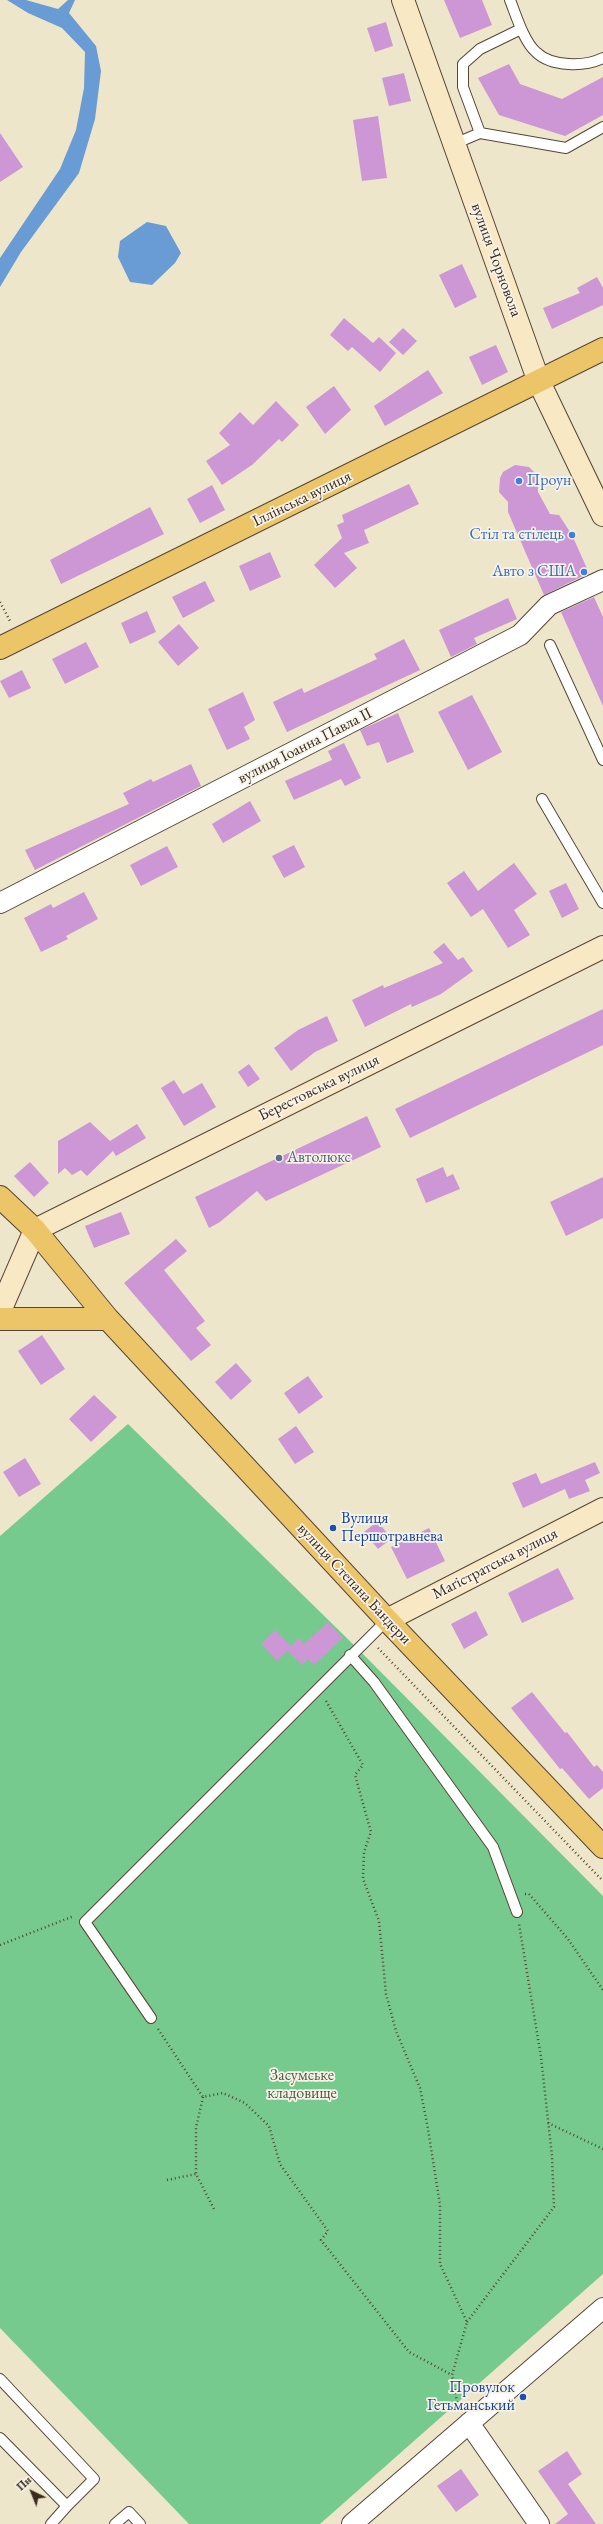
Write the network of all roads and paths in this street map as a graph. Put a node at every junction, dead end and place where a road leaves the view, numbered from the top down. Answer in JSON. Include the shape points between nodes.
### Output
{"nodes":[{"id":1,"x":403,"y":0,"type":"edge"},
{"id":2,"x":510,"y":0,"type":"edge"},
{"id":3,"x":521,"y":29,"type":"junction"},
{"id":4,"x":603,"y":58,"type":"edge"},
{"id":5,"x":603,"y":127,"type":"edge"},
{"id":6,"x":480,"y":133,"type":"junction"},
{"id":7,"x":454,"y":144,"type":"junction"},
{"id":8,"x":603,"y":349,"type":"edge"},
{"id":9,"x":540,"y":382,"type":"junction"},
{"id":10,"x":603,"y":515,"type":"edge"},
{"id":11,"x":603,"y":580,"type":"edge"},
{"id":12,"x":0,"y":602,"type":"edge"},
{"id":13,"x":11,"y":624,"type":"dead end"},
{"id":14,"x":550,"y":645,"type":"dead end"},
{"id":15,"x":0,"y":648,"type":"edge"},
{"id":16,"x":603,"y":760,"type":"edge"},
{"id":17,"x":542,"y":799,"type":"dead end"},
{"id":18,"x":0,"y":903,"type":"edge"},
{"id":19,"x":603,"y":904,"type":"edge"},
{"id":20,"x":603,"y":947,"type":"edge"},
{"id":21,"x":0,"y":1197,"type":"edge"},
{"id":22,"x":35,"y":1230,"type":"junction"},
{"id":23,"x":0,"y":1311,"type":"edge"},
{"id":24,"x":0,"y":1319,"type":"edge"},
{"id":25,"x":108,"y":1319,"type":"junction"},
{"id":26,"x":603,"y":1509,"type":"edge"},
{"id":27,"x":387,"y":1620,"type":"junction"},
{"id":28,"x":368,"y":1638,"type":"junction"},
{"id":29,"x":350,"y":1656,"type":"junction"},
{"id":30,"x":318,"y":1689,"type":"junction"},
{"id":31,"x":603,"y":1847,"type":"edge"},
{"id":32,"x":603,"y":1881,"type":"edge"},
{"id":33,"x":510,"y":1893,"type":"junction"},
{"id":34,"x":517,"y":1912,"type":"joint"},
{"id":35,"x":85,"y":1922,"type":"junction"},
{"id":36,"x":0,"y":1945,"type":"edge"},
{"id":37,"x":603,"y":1990,"type":"edge"},
{"id":38,"x":151,"y":2018,"type":"joint"},
{"id":39,"x":203,"y":2097,"type":"junction"},
{"id":40,"x":548,"y":2123,"type":"junction"},
{"id":41,"x":603,"y":2149,"type":"edge"},
{"id":42,"x":196,"y":2174,"type":"junction"},
{"id":43,"x":167,"y":2180,"type":"dead end"},
{"id":44,"x":215,"y":2211,"type":"dead end"},
{"id":45,"x":603,"y":2308,"type":"edge"},
{"id":46,"x":467,"y":2322,"type":"junction"},
{"id":47,"x":452,"y":2375,"type":"junction"},
{"id":48,"x":0,"y":2379,"type":"edge"},
{"id":49,"x":469,"y":2423,"type":"junction"},
{"id":50,"x":0,"y":2438,"type":"edge"},
{"id":51,"x":67,"y":2506,"type":"junction"},
{"id":52,"x":51,"y":2524,"type":"edge"},
{"id":53,"x":115,"y":2524,"type":"edge"},
{"id":54,"x":140,"y":2524,"type":"edge"},
{"id":55,"x":352,"y":2524,"type":"edge"},
{"id":56,"x":539,"y":2524,"type":"edge"}],
"edges":[{"from":1,"to":7,"type":"street","name":"вулиця Чорновола"},
{"from":2,"to":3,"type":"lane"},
{"from":3,"to":4,"type":"lane","via":[[536,53],[563,64],[591,64]]},
{"from":3,"to":6,"type":"lane","via":[[480,49],[463,64],[463,87]]},
{"from":5,"to":6,"type":"lane","via":[[566,148]]},
{"from":6,"to":7,"type":"lane"},
{"from":7,"to":9,"type":"street","name":"вулиця Чорновола"},
{"from":8,"to":9,"type":"main road","name":"Іллінська вулиця"},
{"from":9,"to":10,"type":"street","name":"вулиця Чорновола"},
{"from":9,"to":15,"type":"main road","name":"Іллінська вулиця"},
{"from":11,"to":18,"type":"street","name":"вулиця Іоанна Павла II","via":[[549,605],[520,635]]},
{"from":12,"to":13,"type":"path"},
{"from":14,"to":16,"type":"lane"},
{"from":17,"to":19,"type":"lane"},
{"from":20,"to":22,"type":"street","name":"Берестовська вулиця"},
{"from":21,"to":22,"type":"main road","name":"вулиця Степана Бандери"},
{"from":22,"to":23,"type":"street"},
{"from":22,"to":25,"type":"main road","name":"вулиця Степана Бандери"},
{"from":24,"to":25,"type":"main road"},
{"from":25,"to":27,"type":"main road","name":"вулиця Степана Бандери"},
{"from":26,"to":27,"type":"street","name":"Маґістратська вулиця"},
{"from":27,"to":28,"type":"lane"},
{"from":27,"to":31,"type":"main road","name":"вулиця Степана Бандери"},
{"from":28,"to":29,"type":"lane"},
{"from":28,"to":32,"type":"path"},
{"from":29,"to":30,"type":"lane"},
{"from":29,"to":33,"type":"lane","via":[[374,1682],[493,1847]]},
{"from":30,"to":35,"type":"lane"},
{"from":30,"to":46,"type":"path","via":[[363,1765],[355,1775],[371,1832],[364,1852],[363,1879],[379,1921],[386,1994],[396,2031],[420,2088],[440,2205],[440,2264]]},
{"from":33,"to":34,"type":"lane"},
{"from":33,"to":37,"type":"path","via":[[529,1894],[568,1939]]},
{"from":34,"to":40,"type":"path","via":[[541,2057]]},
{"from":35,"to":36,"type":"path","via":[[73,1916]]},
{"from":35,"to":38,"type":"lane"},
{"from":38,"to":39,"type":"path"},
{"from":39,"to":42,"type":"path","via":[[196,2128]]},
{"from":39,"to":47,"type":"path","via":[[223,2093],[244,2103],[268,2126],[280,2164],[328,2231],[321,2240],[409,2352]]},
{"from":40,"to":41,"type":"path"},
{"from":40,"to":46,"type":"path","via":[[554,2207]]},
{"from":42,"to":43,"type":"path"},
{"from":42,"to":44,"type":"path"},
{"from":45,"to":49,"type":"street"},
{"from":46,"to":47,"type":"path"},
{"from":47,"to":49,"type":"path","via":[[456,2404]]},
{"from":48,"to":51,"type":"lane","via":[[94,2479]]},
{"from":49,"to":55,"type":"street"},
{"from":49,"to":56,"type":"street"},
{"from":50,"to":51,"type":"lane"},
{"from":51,"to":52,"type":"lane"},
{"from":53,"to":54,"type":"lane","via":[[128,2512]]}]}
